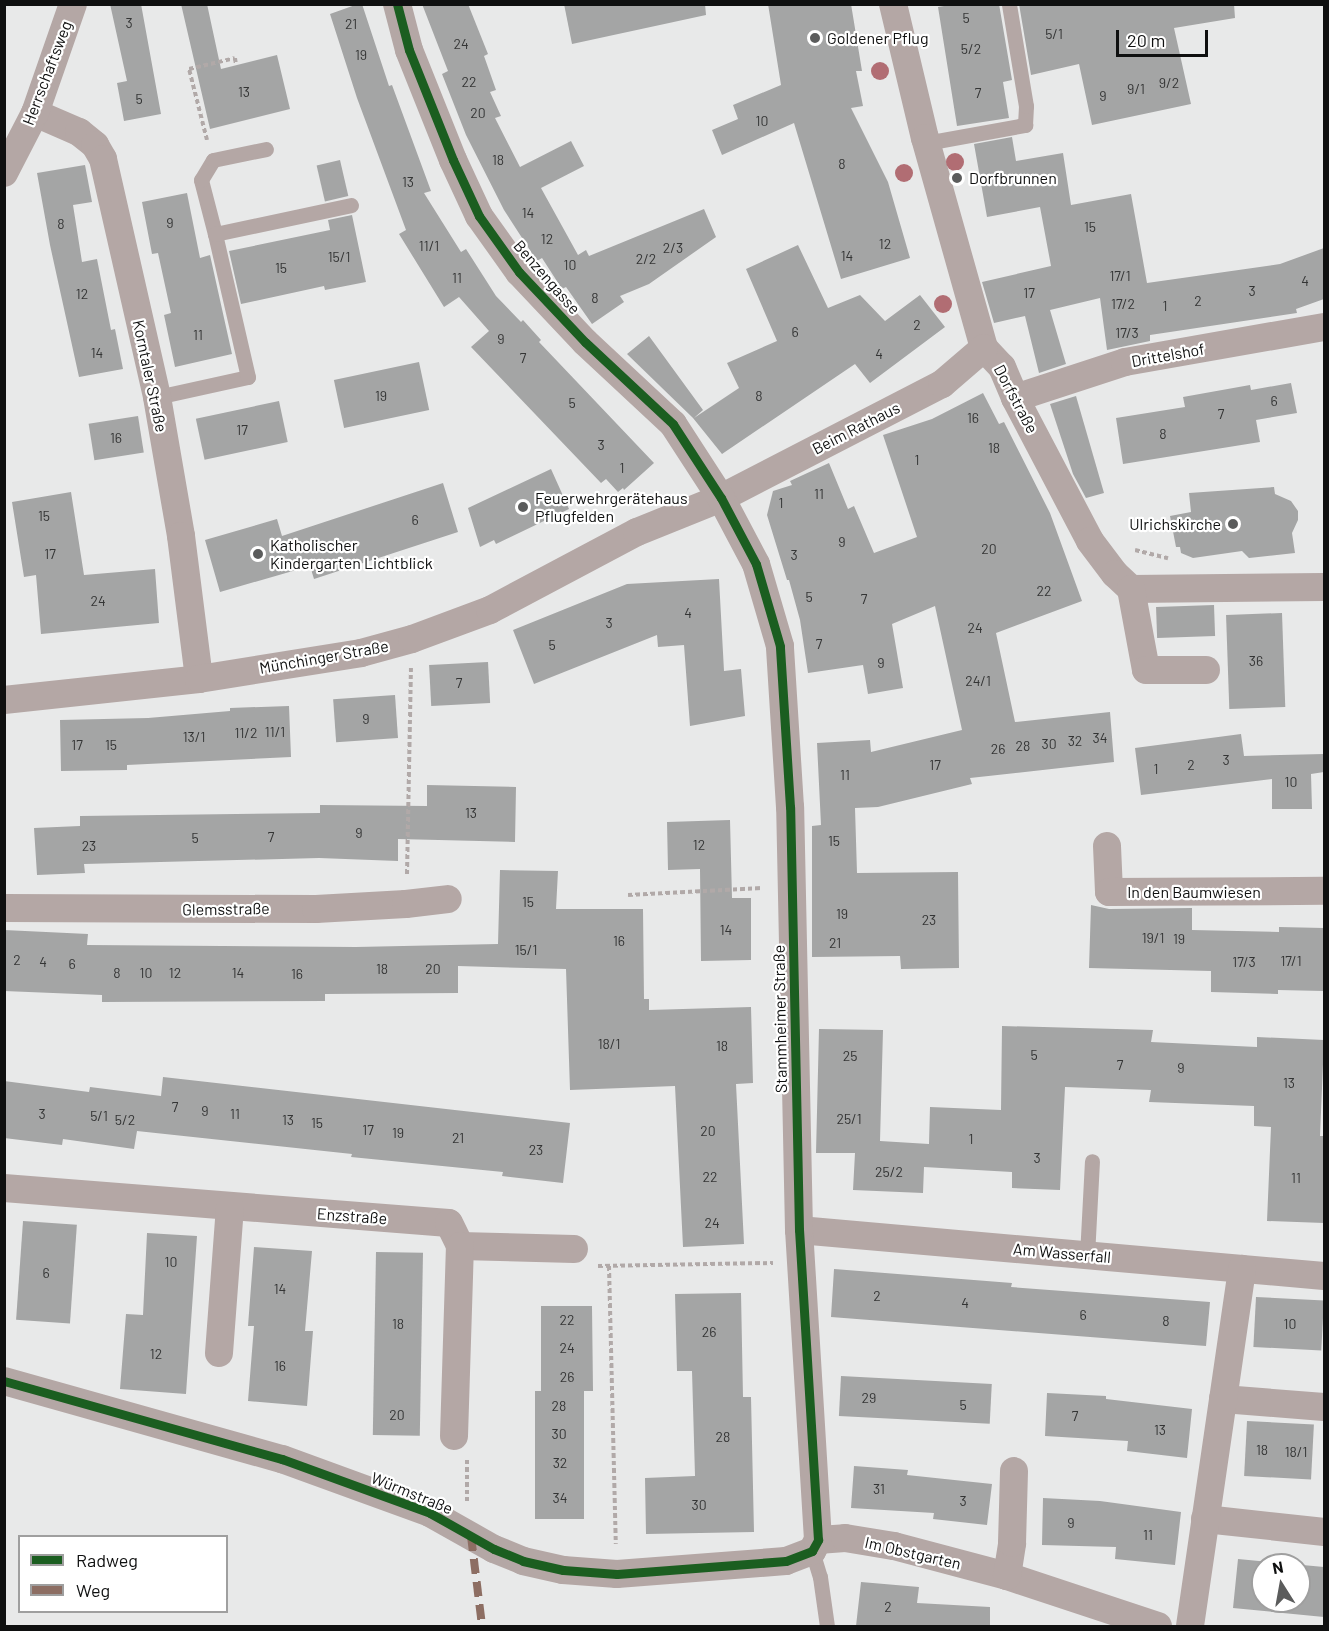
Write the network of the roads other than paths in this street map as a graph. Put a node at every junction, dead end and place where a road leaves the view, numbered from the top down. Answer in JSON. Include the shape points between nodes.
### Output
{"nodes":[{"id":1,"x":73,"y":4,"type":"edge"},
{"id":2,"x":397,"y":4,"type":"edge"},
{"id":3,"x":893,"y":4,"type":"edge"},
{"id":4,"x":1009,"y":4,"type":"edge"},
{"id":5,"x":35,"y":113,"type":"junction"},
{"id":6,"x":926,"y":143,"type":"junction"},
{"id":7,"x":266,"y":149,"type":"dead end"},
{"id":8,"x":5,"y":168,"type":"edge"},
{"id":9,"x":4,"y":173,"type":"edge"},
{"id":10,"x":351,"y":205,"type":"dead end"},
{"id":11,"x":215,"y":234,"type":"junction"},
{"id":12,"x":1324,"y":327,"type":"edge"},
{"id":13,"x":984,"y":348,"type":"junction"},
{"id":14,"x":157,"y":397,"type":"junction"},
{"id":15,"x":1015,"y":398,"type":"junction"},
{"id":16,"x":721,"y":498,"type":"junction"},
{"id":17,"x":1324,"y":587,"type":"edge"},
{"id":18,"x":1131,"y":588,"type":"junction"},
{"id":19,"x":1206,"y":670,"type":"dead end"},
{"id":20,"x":199,"y":679,"type":"junction"},
{"id":21,"x":4,"y":700,"type":"edge"},
{"id":22,"x":1107,"y":846,"type":"dead end"},
{"id":23,"x":1324,"y":891,"type":"edge"},
{"id":24,"x":448,"y":899,"type":"dead end"},
{"id":25,"x":4,"y":908,"type":"edge"},
{"id":26,"x":1092,"y":1161,"type":"dead end"},
{"id":27,"x":4,"y":1188,"type":"edge"},
{"id":28,"x":230,"y":1208,"type":"junction"},
{"id":29,"x":799,"y":1230,"type":"junction"},
{"id":30,"x":460,"y":1246,"type":"junction"},
{"id":31,"x":574,"y":1249,"type":"dead end"},
{"id":32,"x":1087,"y":1256,"type":"junction"},
{"id":33,"x":1242,"y":1269,"type":"junction"},
{"id":34,"x":1324,"y":1276,"type":"edge"},
{"id":35,"x":219,"y":1353,"type":"dead end"},
{"id":36,"x":4,"y":1381,"type":"edge"},
{"id":37,"x":1223,"y":1399,"type":"junction"},
{"id":38,"x":1324,"y":1407,"type":"edge"},
{"id":39,"x":454,"y":1436,"type":"road end"},
{"id":40,"x":1014,"y":1471,"type":"dead end"},
{"id":41,"x":1205,"y":1519,"type":"junction"},
{"id":42,"x":1324,"y":1532,"type":"edge"},
{"id":43,"x":815,"y":1545,"type":"junction"},
{"id":44,"x":1007,"y":1576,"type":"junction"},
{"id":45,"x":827,"y":1626,"type":"edge"},
{"id":46,"x":1158,"y":1626,"type":"edge"},
{"id":47,"x":1190,"y":1626,"type":"edge"}],
"edges":[{"from":1,"to":5,"type":"street","name":"Herrschaftsweg"},
{"from":2,"to":16,"type":"street","name":"Benzengasse","via":[[409,50],[479,216],[519,272],[585,342],[673,424]]},
{"from":3,"to":6,"type":"street","name":"Dorfstraße"},
{"from":4,"to":6,"type":"lane","via":[[1026,106],[1025,125]]},
{"from":5,"to":8,"type":"street","name":"Herrschaftsweg"},
{"from":5,"to":14,"type":"street","name":"Korntaler Straße","via":[[79,132],[95,145],[103,159]]},
{"from":6,"to":13,"type":"street","name":"Dorfstraße"},
{"from":7,"to":11,"type":"lane","via":[[213,160],[201,180]]},
{"from":8,"to":9,"type":"street","name":"Herrschaftsweg"},
{"from":10,"to":11,"type":"lane"},
{"from":11,"to":14,"type":"lane","via":[[248,377]]},
{"from":12,"to":15,"type":"street","name":"Drittelshof","via":[[1125,362]]},
{"from":13,"to":15,"type":"street","name":"Dorfstraße","via":[[1002,367]]},
{"from":13,"to":16,"type":"street","name":"Beim Rathaus","via":[[942,384]]},
{"from":14,"to":20,"type":"street","name":"Korntaler Straße","via":[[181,536]]},
{"from":15,"to":18,"type":"street","name":"Dorfstraße","via":[[1090,542]]},
{"from":16,"to":20,"type":"street","name":"Münchinger Straße","via":[[637,532],[490,610],[412,639],[361,653]]},
{"from":16,"to":29,"type":"street","name":"Stammheimer Straße","via":[[756,564],[780,646],[792,888]]},
{"from":17,"to":18,"type":"street"},
{"from":18,"to":19,"type":"street","via":[[1146,670]]},
{"from":20,"to":21,"type":"street","name":"Münchinger Straße"},
{"from":22,"to":23,"type":"street","name":"In den Baumwiesen","via":[[1109,892]]},
{"from":24,"to":25,"type":"street","name":"Glemsstraße","via":[[316,909]]},
{"from":26,"to":32,"type":"lane"},
{"from":27,"to":28,"type":"street","name":"Enzstraße"},
{"from":28,"to":30,"type":"street","name":"Enzstraße","via":[[449,1223]]},
{"from":28,"to":35,"type":"street"},
{"from":29,"to":32,"type":"street","name":"Am Wasserfall"},
{"from":29,"to":43,"type":"street","name":"Stammheimer Straße"},
{"from":30,"to":31,"type":"street"},
{"from":30,"to":39,"type":"street"},
{"from":32,"to":33,"type":"street","name":"Am Wasserfall"},
{"from":33,"to":34,"type":"street","name":"Am Wasserfall"},
{"from":33,"to":37,"type":"street"},
{"from":36,"to":43,"type":"street","name":"Würmstraße","via":[[282,1460],[430,1513],[523,1561],[617,1574],[786,1561]]},
{"from":37,"to":38,"type":"street"},
{"from":37,"to":41,"type":"street"},
{"from":40,"to":44,"type":"street"},
{"from":41,"to":42,"type":"street"},
{"from":41,"to":47,"type":"street"},
{"from":43,"to":44,"type":"street","name":"Im Obstgarten","via":[[846,1538],[894,1546]]},
{"from":43,"to":45,"type":"lane","name":"Stammheimer Straße"},
{"from":44,"to":46,"type":"street","name":"Im Obstgarten"}]}
